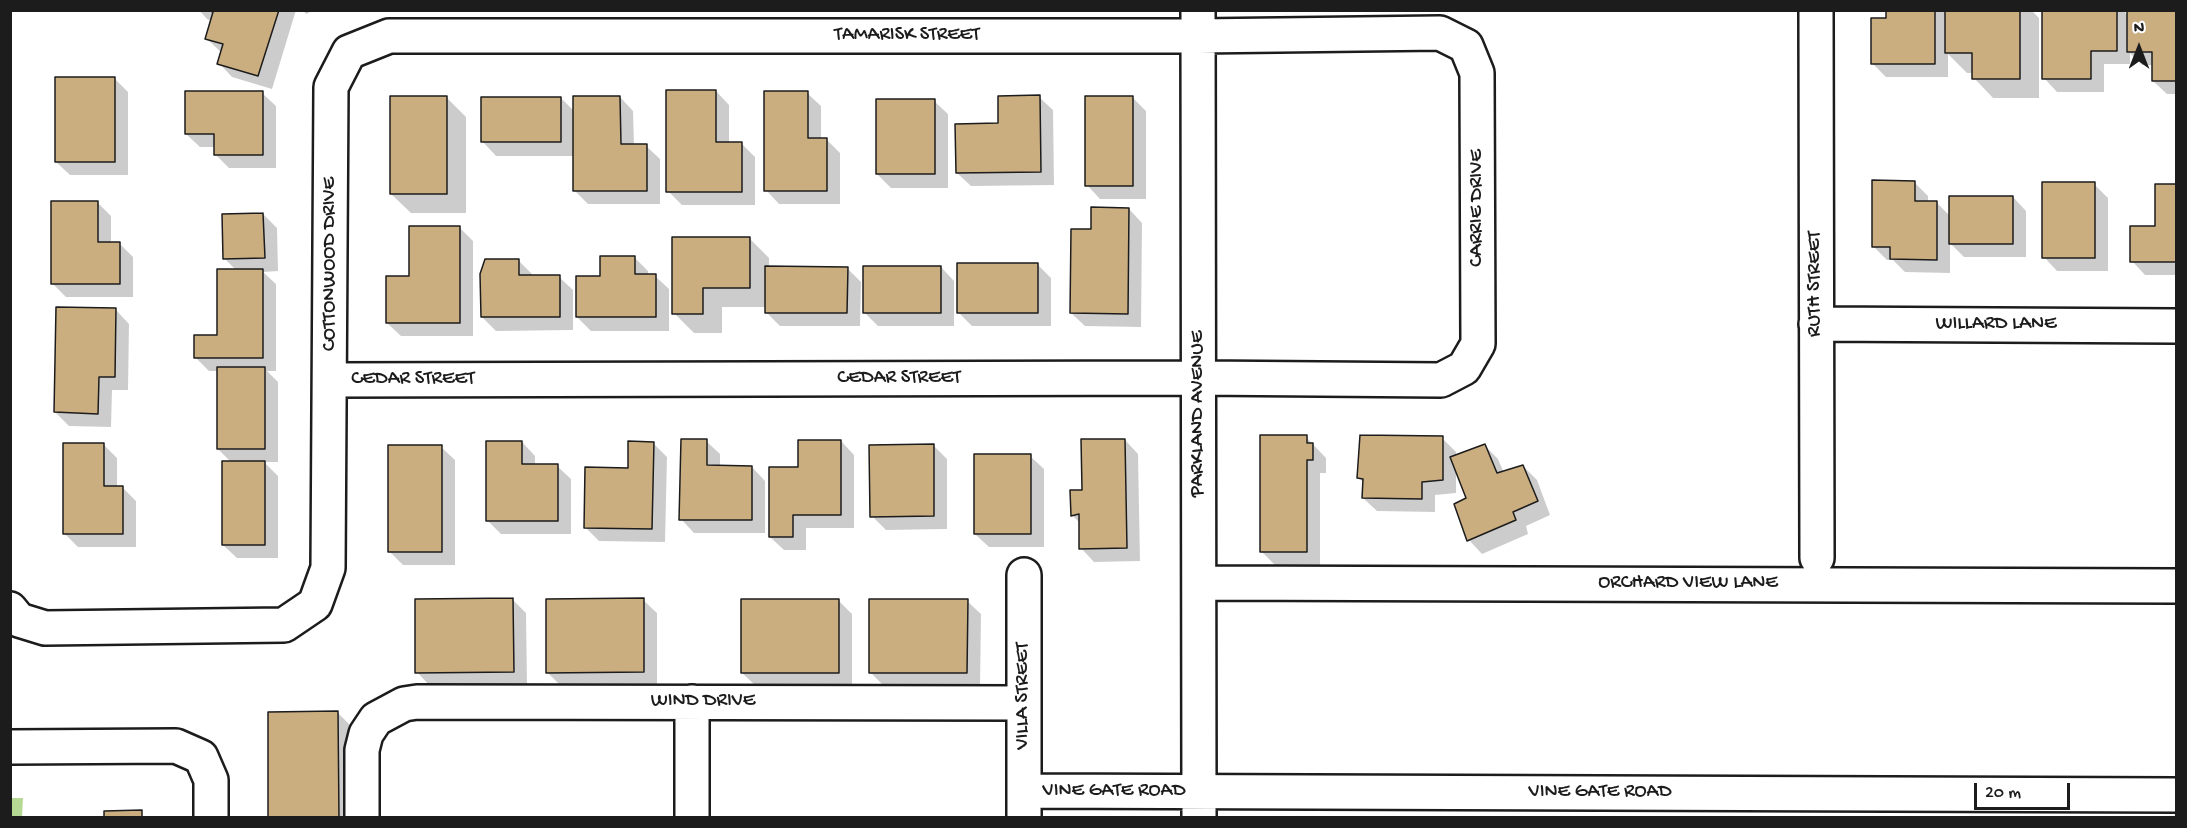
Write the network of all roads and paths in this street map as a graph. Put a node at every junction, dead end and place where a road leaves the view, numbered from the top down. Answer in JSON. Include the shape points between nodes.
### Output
{"nodes":[{"id":1,"x":1816,"y":10,"type":"edge"},
{"id":2,"x":1198,"y":23,"type":"edge"},
{"id":3,"x":1466,"y":46,"type":"joint"},
{"id":4,"x":349,"y":52,"type":"joint"},
{"id":5,"x":1816,"y":324,"type":"junction"},
{"id":6,"x":2176,"y":326,"type":"edge"},
{"id":7,"x":1464,"y":368,"type":"joint"},
{"id":8,"x":1199,"y":378,"type":"junction"},
{"id":9,"x":330,"y":380,"type":"junction"},
{"id":10,"x":1817,"y":558,"type":"dead end"},
{"id":11,"x":1024,"y":575,"type":"dead end"},
{"id":12,"x":1199,"y":583,"type":"junction"},
{"id":13,"x":2176,"y":586,"type":"edge"},
{"id":14,"x":10,"y":609,"type":"edge"},
{"id":15,"x":692,"y":702,"type":"junction"},
{"id":16,"x":1024,"y":703,"type":"junction"},
{"id":17,"x":10,"y":747,"type":"edge"},
{"id":18,"x":2171,"y":802,"type":"edge"},
{"id":19,"x":1024,"y":804,"type":"edge"},
{"id":20,"x":1199,"y":805,"type":"edge"},
{"id":21,"x":211,"y":818,"type":"edge"},
{"id":22,"x":362,"y":818,"type":"edge"},
{"id":23,"x":692,"y":818,"type":"edge"}],
"edges":[{"from":1,"to":5,"type":"street","name":"RUTH STREET"},
{"from":2,"to":3,"type":"street","name":"TAMARISK STREET","via":[[1440,33]]},
{"from":2,"to":4,"type":"street","name":"TAMARISK STREET","via":[[389,36]]},
{"from":2,"to":8,"type":"street","name":"PARKLAND AVENUE"},
{"from":3,"to":7,"type":"street","name":"CARRIE DRIVE","via":[[1477,73],[1478,344]]},
{"from":4,"to":9,"type":"street","name":"COTTONWOOD DRIVE","via":[[331,87]]},
{"from":5,"to":6,"type":"street","name":"WILLARD LANE"},
{"from":5,"to":10,"type":"street","name":"RUTH STREET"},
{"from":7,"to":8,"type":"street","name":"CEDAR STREET","via":[[1441,380]]},
{"from":8,"to":9,"type":"street","name":"CEDAR STREET"},
{"from":8,"to":12,"type":"street","name":"PARKLAND AVENUE"},
{"from":9,"to":14,"type":"street","name":"COTTONWOOD DRIVE","via":[[328,568],[315,604],[284,625],[45,627],[19,620]]},
{"from":11,"to":16,"type":"street","name":"VILLA STREET"},
{"from":12,"to":13,"type":"street","name":"ORCHARD VIEW LANE"},
{"from":12,"to":20,"type":"street","name":"PARKLAND AVENUE"},
{"from":15,"to":16,"type":"street","name":"WIND DRIVE"},
{"from":15,"to":22,"type":"street","name":"WIND DRIVE","via":[[404,704],[384,713],[370,726],[363,742]]},
{"from":15,"to":23,"type":"street"},
{"from":16,"to":19,"type":"street","name":"VILLA STREET"},
{"from":17,"to":21,"type":"street","via":[[176,746],[201,757],[211,780]]},
{"from":18,"to":20,"type":"street","name":"VINE GATE ROAD"},
{"from":19,"to":20,"type":"street","name":"VINE GATE ROAD"}]}
